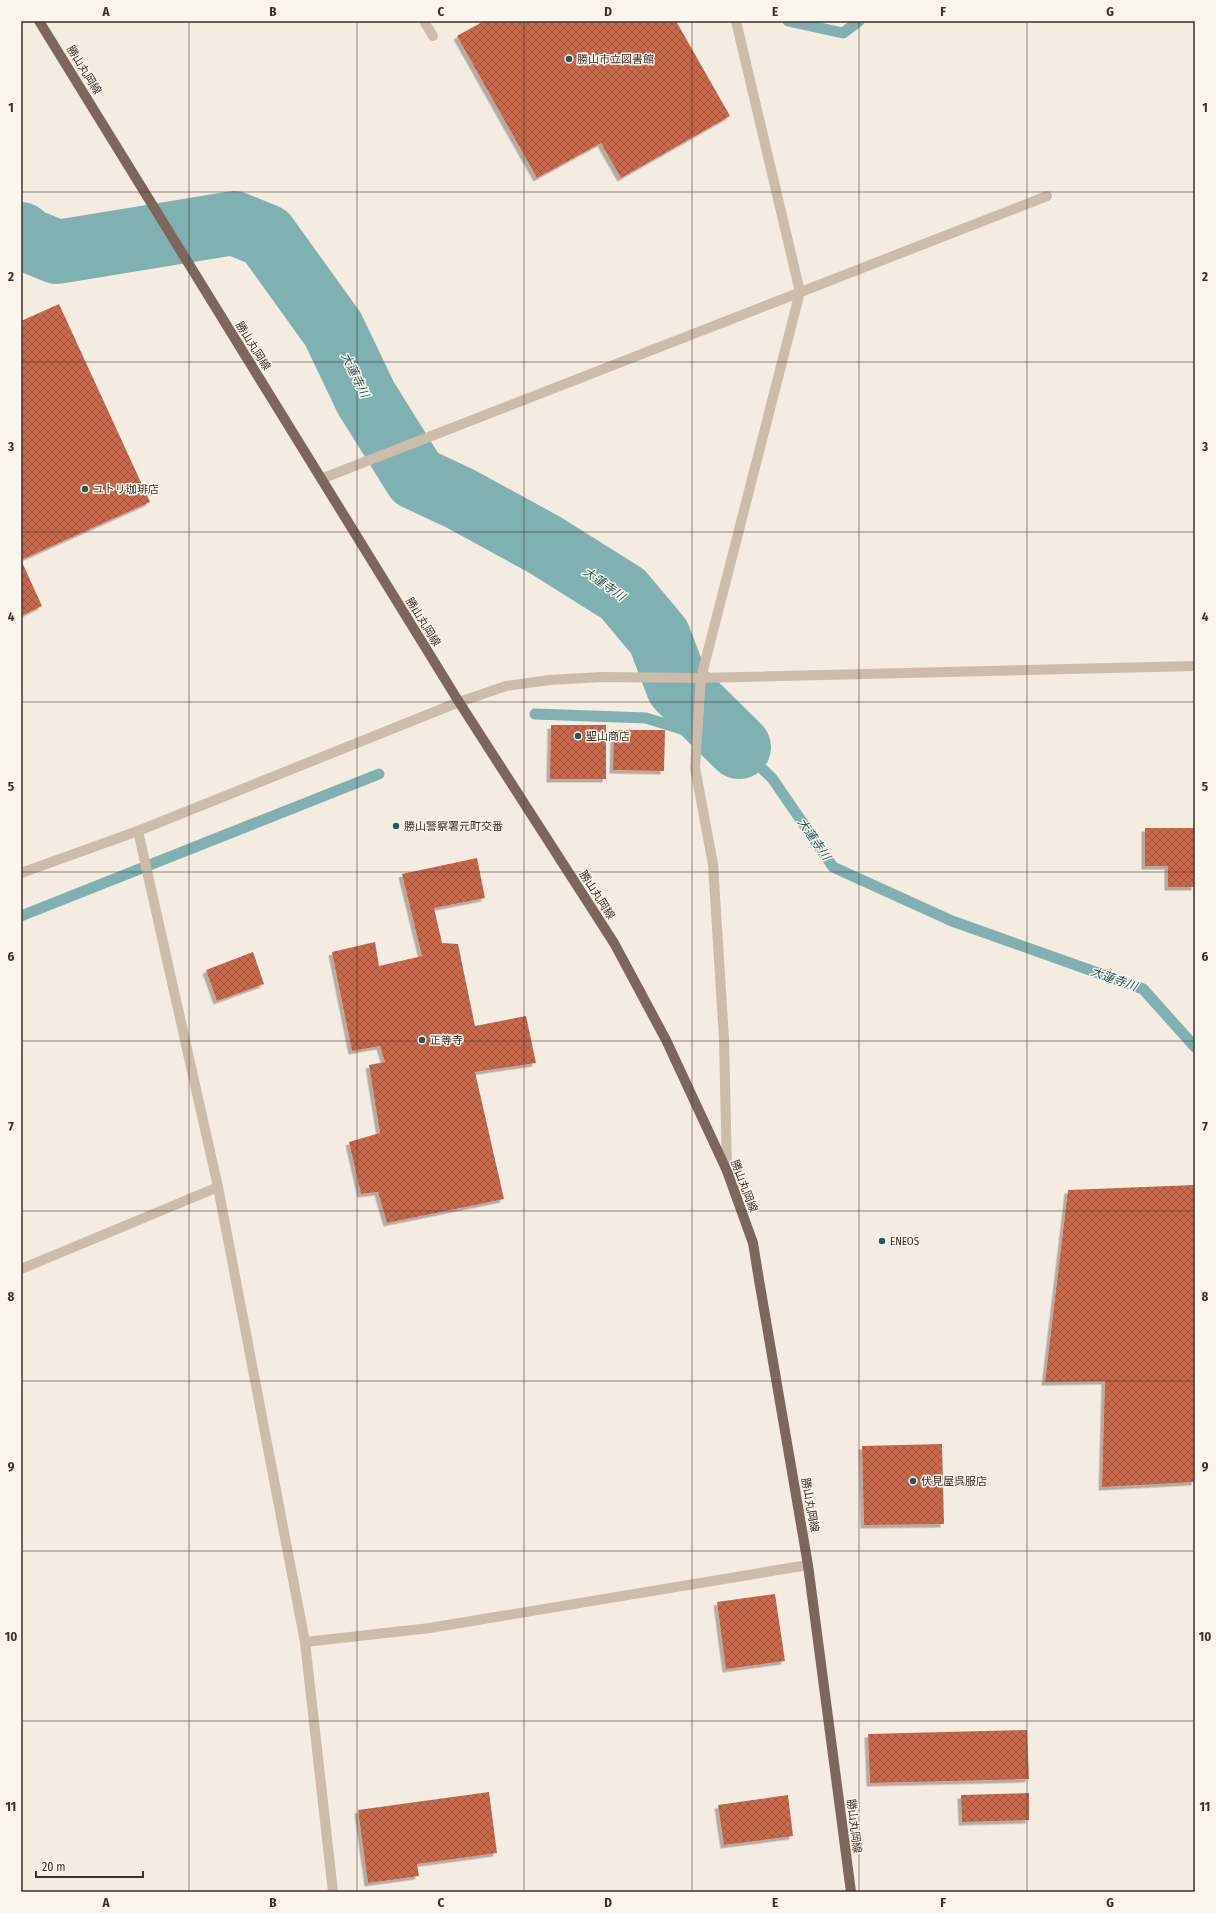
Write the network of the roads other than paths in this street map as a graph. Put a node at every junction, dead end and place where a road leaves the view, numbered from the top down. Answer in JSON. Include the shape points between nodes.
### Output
{"nodes":[{"id":1,"x":40,"y":21,"type":"edge"},
{"id":2,"x":424,"y":21,"type":"edge"},
{"id":3,"x":736,"y":21,"type":"edge"},
{"id":4,"x":433,"y":36,"type":"dead end"},
{"id":5,"x":1047,"y":196,"type":"dead end"},
{"id":6,"x":800,"y":292,"type":"junction"},
{"id":7,"x":320,"y":479,"type":"junction"},
{"id":8,"x":1195,"y":666,"type":"edge"},
{"id":9,"x":701,"y":678,"type":"junction"},
{"id":10,"x":459,"y":702,"type":"junction"},
{"id":11,"x":138,"y":830,"type":"junction"},
{"id":12,"x":21,"y":873,"type":"edge"},
{"id":13,"x":727,"y":1171,"type":"junction"},
{"id":14,"x":218,"y":1187,"type":"junction"},
{"id":15,"x":21,"y":1269,"type":"edge"},
{"id":16,"x":808,"y":1565,"type":"junction"},
{"id":17,"x":305,"y":1642,"type":"junction"},
{"id":18,"x":333,"y":1892,"type":"edge"},
{"id":19,"x":851,"y":1892,"type":"edge"}],
"edges":[{"from":1,"to":7,"type":"main road","name":"勝山丸岡線"},
{"from":2,"to":4,"type":"street"},
{"from":3,"to":6,"type":"street"},
{"from":5,"to":6,"type":"street"},
{"from":6,"to":7,"type":"street"},
{"from":6,"to":9,"type":"street"},
{"from":7,"to":10,"type":"main road","name":"勝山丸岡線"},
{"from":8,"to":9,"type":"street"},
{"from":9,"to":10,"type":"street","via":[[602,677],[549,680],[506,686]]},
{"from":9,"to":13,"type":"street","via":[[695,768],[713,864],[724,1039]]},
{"from":10,"to":11,"type":"street"},
{"from":10,"to":13,"type":"main road","name":"勝山丸岡線","via":[[614,943],[666,1040]]},
{"from":11,"to":12,"type":"street"},
{"from":11,"to":14,"type":"street"},
{"from":13,"to":16,"type":"main road","name":"勝山丸岡線","via":[[752,1243]]},
{"from":14,"to":15,"type":"street"},
{"from":14,"to":17,"type":"street"},
{"from":16,"to":17,"type":"street","via":[[430,1628]]},
{"from":16,"to":19,"type":"main road","name":"勝山丸岡線"},
{"from":17,"to":18,"type":"street"}]}
